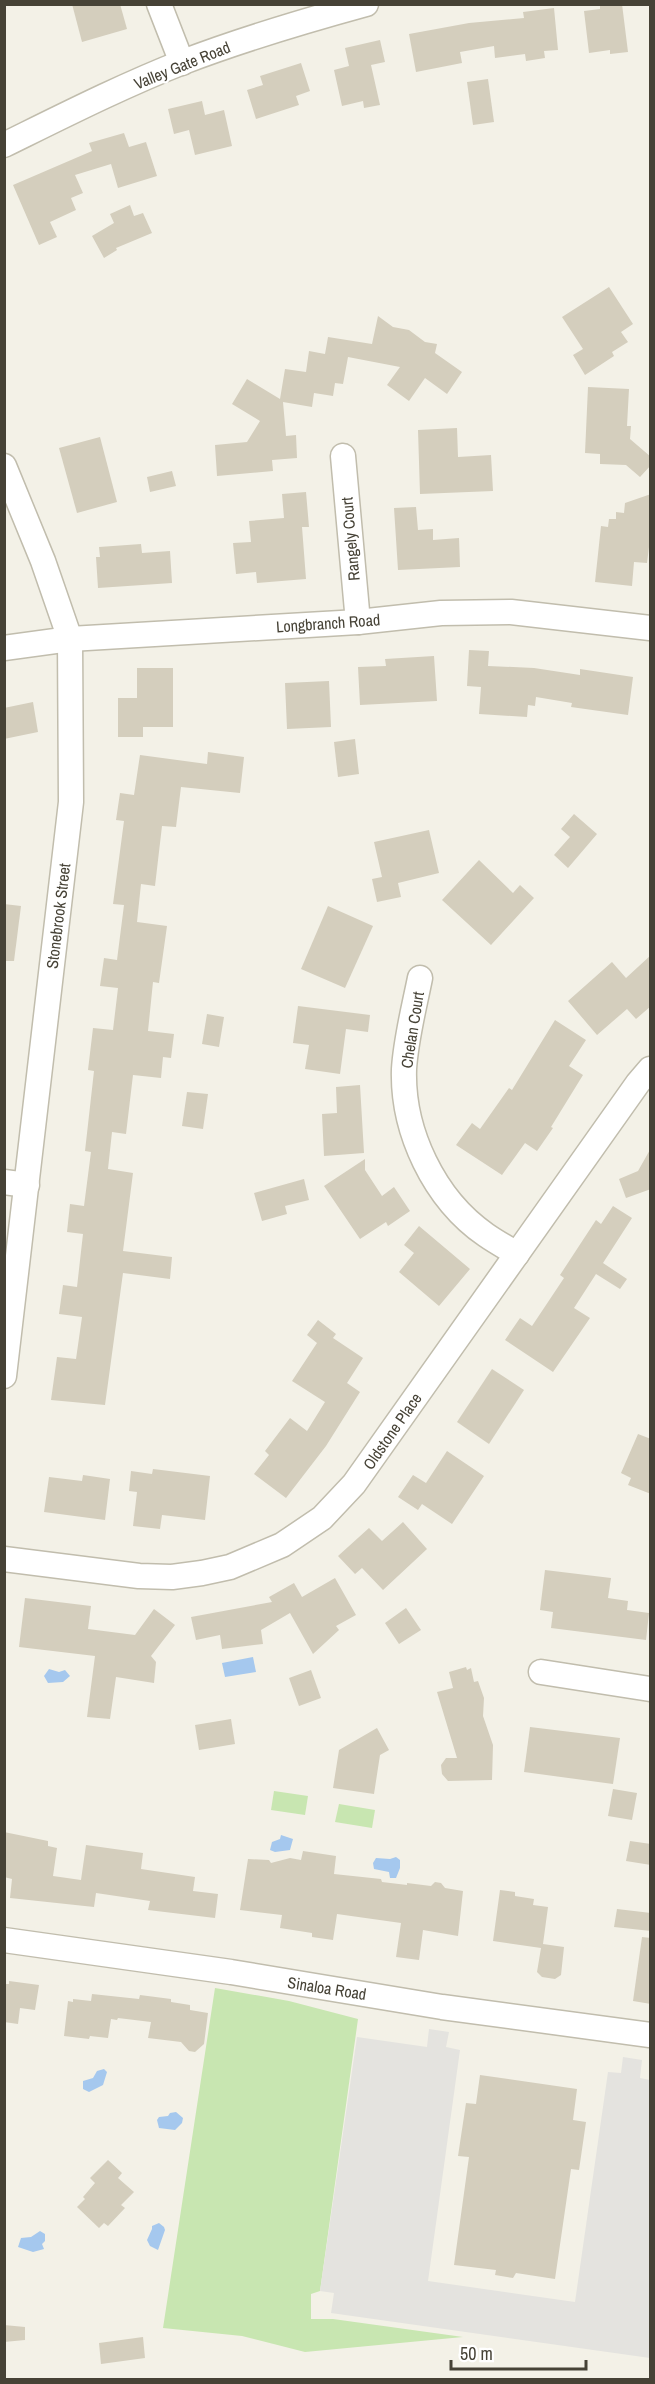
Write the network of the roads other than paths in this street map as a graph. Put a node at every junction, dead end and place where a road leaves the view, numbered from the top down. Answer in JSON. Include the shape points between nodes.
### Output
{"nodes":[{"id":1,"x":159,"y":4,"type":"edge"},
{"id":2,"x":366,"y":4,"type":"edge"},
{"id":3,"x":182,"y":63,"type":"junction"},
{"id":4,"x":4,"y":146,"type":"edge"},
{"id":5,"x":343,"y":456,"type":"dead end"},
{"id":6,"x":4,"y":466,"type":"edge"},
{"id":7,"x":358,"y":622,"type":"junction"},
{"id":8,"x":651,"y":628,"type":"edge"},
{"id":9,"x":70,"y":639,"type":"junction"},
{"id":10,"x":4,"y":648,"type":"edge"},
{"id":11,"x":420,"y":978,"type":"dead end"},
{"id":12,"x":651,"y":1070,"type":"edge"},
{"id":13,"x":16,"y":1183,"type":"edge"},
{"id":14,"x":517,"y":1254,"type":"junction"},
{"id":15,"x":4,"y":1376,"type":"edge"},
{"id":16,"x":4,"y":1559,"type":"edge"},
{"id":17,"x":541,"y":1672,"type":"dead end"},
{"id":18,"x":651,"y":1689,"type":"edge"},
{"id":19,"x":4,"y":1940,"type":"edge"},
{"id":20,"x":651,"y":2035,"type":"edge"}],
"edges":[{"from":1,"to":3,"type":"street"},
{"from":2,"to":3,"type":"street","name":"Valley Gate Road"},
{"from":3,"to":4,"type":"street","name":"Valley Gate Road"},
{"from":5,"to":7,"type":"street","name":"Rangely Court"},
{"from":6,"to":9,"type":"street","name":"Stonebrook Street"},
{"from":7,"to":8,"type":"street","name":"Longbranch Road","via":[[441,613],[511,612]]},
{"from":7,"to":9,"type":"street","name":"Longbranch Road"},
{"from":9,"to":10,"type":"street","name":"Longbranch Road"},
{"from":9,"to":13,"type":"street","name":"Stonebrook Street","via":[[70,802]]},
{"from":11,"to":14,"type":"street","name":"Chelan Court","via":[[404,1069],[407,1107],[417,1144],[433,1178],[456,1209],[484,1234]]},
{"from":12,"to":14,"type":"street","name":"Oldstone Place"},
{"from":13,"to":15,"type":"street","name":"Stonebrook Street"},
{"from":14,"to":16,"type":"street","name":"Oldstone Place","via":[[354,1484],[322,1518],[282,1545],[230,1567],[172,1577]]},
{"from":17,"to":18,"type":"street"},
{"from":19,"to":20,"type":"street","name":"Sinaloa Road"}]}
